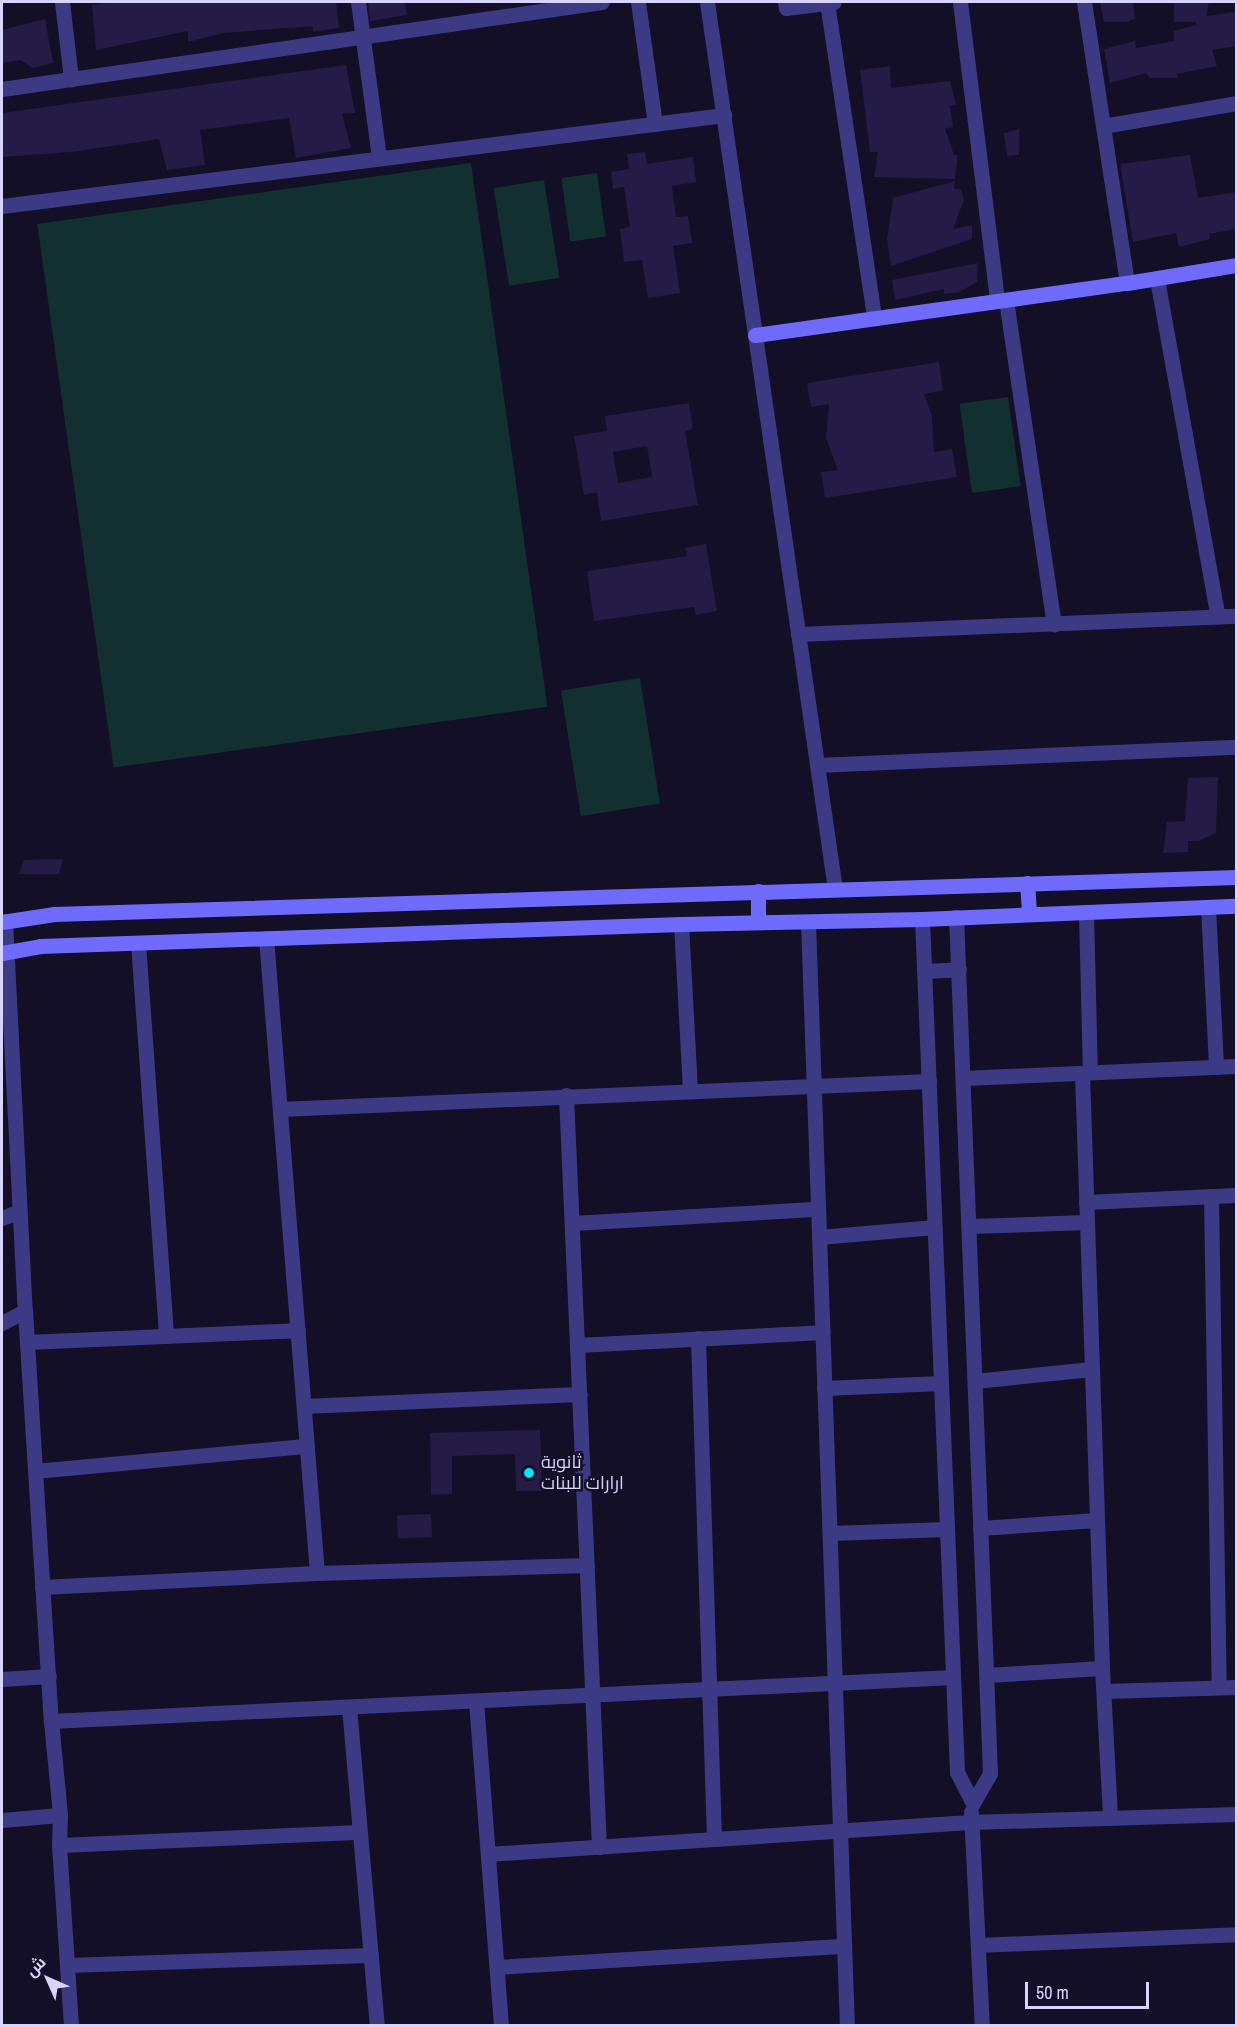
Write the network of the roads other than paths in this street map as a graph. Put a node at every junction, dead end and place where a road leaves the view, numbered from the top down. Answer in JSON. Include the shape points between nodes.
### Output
{"nodes":[{"id":1,"x":62,"y":2,"type":"edge"},
{"id":2,"x":358,"y":2,"type":"edge"},
{"id":3,"x":602,"y":2,"type":"edge"},
{"id":4,"x":638,"y":2,"type":"edge"},
{"id":5,"x":707,"y":2,"type":"edge"},
{"id":6,"x":785,"y":2,"type":"edge"},
{"id":7,"x":830,"y":2,"type":"edge"},
{"id":8,"x":960,"y":2,"type":"edge"},
{"id":9,"x":1084,"y":2,"type":"edge"},
{"id":10,"x":363,"y":37,"type":"junction"},
{"id":11,"x":71,"y":79,"type":"junction"},
{"id":12,"x":2,"y":89,"type":"edge"},
{"id":13,"x":1236,"y":103,"type":"edge"},
{"id":14,"x":724,"y":115,"type":"junction"},
{"id":15,"x":655,"y":124,"type":"junction"},
{"id":16,"x":1103,"y":126,"type":"junction"},
{"id":17,"x":379,"y":157,"type":"junction"},
{"id":18,"x":2,"y":206,"type":"edge"},
{"id":19,"x":1236,"y":265,"type":"edge"},
{"id":20,"x":1157,"y":279,"type":"junction"},
{"id":21,"x":1127,"y":283,"type":"junction"},
{"id":22,"x":1001,"y":301,"type":"junction"},
{"id":23,"x":874,"y":318,"type":"junction"},
{"id":24,"x":755,"y":335,"type":"junction"},
{"id":25,"x":1236,"y":616,"type":"edge"},
{"id":26,"x":1218,"y":617,"type":"junction"},
{"id":27,"x":1054,"y":624,"type":"junction"},
{"id":28,"x":798,"y":634,"type":"junction"},
{"id":29,"x":1236,"y":747,"type":"edge"},
{"id":30,"x":817,"y":765,"type":"junction"},
{"id":31,"x":1236,"y":877,"type":"edge"},
{"id":32,"x":1027,"y":883,"type":"junction"},
{"id":33,"x":835,"y":889,"type":"junction"},
{"id":34,"x":758,"y":891,"type":"junction"},
{"id":35,"x":1236,"y":906,"type":"edge"},
{"id":36,"x":1208,"y":907,"type":"junction"},
{"id":37,"x":1086,"y":912,"type":"junction"},
{"id":38,"x":1029,"y":913,"type":"junction"},
{"id":39,"x":957,"y":917,"type":"junction"},
{"id":40,"x":922,"y":918,"type":"junction"},
{"id":41,"x":3,"y":922,"type":"edge"},
{"id":42,"x":758,"y":922,"type":"junction"},
{"id":43,"x":808,"y":922,"type":"junction"},
{"id":44,"x":681,"y":924,"type":"junction"},
{"id":45,"x":266,"y":938,"type":"junction"},
{"id":46,"x":138,"y":942,"type":"junction"},
{"id":47,"x":4,"y":952,"type":"edge"},
{"id":48,"x":958,"y":969,"type":"junction"},
{"id":49,"x":925,"y":970,"type":"junction"},
{"id":50,"x":1236,"y":1066,"type":"edge"},
{"id":51,"x":1216,"y":1067,"type":"junction"},
{"id":52,"x":1086,"y":1072,"type":"junction"},
{"id":53,"x":963,"y":1077,"type":"junction"},
{"id":54,"x":929,"y":1081,"type":"junction"},
{"id":55,"x":814,"y":1086,"type":"junction"},
{"id":56,"x":690,"y":1091,"type":"junction"},
{"id":57,"x":566,"y":1095,"type":"junction"},
{"id":58,"x":280,"y":1109,"type":"junction"},
{"id":59,"x":1236,"y":1195,"type":"edge"},
{"id":60,"x":1210,"y":1196,"type":"junction"},
{"id":61,"x":1086,"y":1202,"type":"junction"},
{"id":62,"x":818,"y":1209,"type":"junction"},
{"id":63,"x":20,"y":1211,"type":"junction"},
{"id":64,"x":2,"y":1218,"type":"edge"},
{"id":65,"x":1087,"y":1222,"type":"junction"},
{"id":66,"x":572,"y":1223,"type":"junction"},
{"id":67,"x":969,"y":1226,"type":"junction"},
{"id":68,"x":935,"y":1227,"type":"junction"},
{"id":69,"x":819,"y":1237,"type":"junction"},
{"id":70,"x":25,"y":1311,"type":"junction"},
{"id":71,"x":2,"y":1323,"type":"edge"},
{"id":72,"x":298,"y":1330,"type":"junction"},
{"id":73,"x":823,"y":1332,"type":"junction"},
{"id":74,"x":166,"y":1336,"type":"junction"},
{"id":75,"x":698,"y":1338,"type":"junction"},
{"id":76,"x":27,"y":1342,"type":"junction"},
{"id":77,"x":577,"y":1345,"type":"junction"},
{"id":78,"x":1091,"y":1369,"type":"junction"},
{"id":79,"x":975,"y":1381,"type":"junction"},
{"id":80,"x":941,"y":1383,"type":"junction"},
{"id":81,"x":825,"y":1388,"type":"junction"},
{"id":82,"x":580,"y":1394,"type":"junction"},
{"id":83,"x":304,"y":1406,"type":"junction"},
{"id":84,"x":307,"y":1446,"type":"junction"},
{"id":85,"x":35,"y":1471,"type":"junction"},
{"id":86,"x":1097,"y":1520,"type":"junction"},
{"id":87,"x":980,"y":1528,"type":"junction"},
{"id":88,"x":947,"y":1529,"type":"junction"},
{"id":89,"x":830,"y":1533,"type":"junction"},
{"id":90,"x":587,"y":1565,"type":"junction"},
{"id":91,"x":317,"y":1572,"type":"junction"},
{"id":92,"x":42,"y":1587,"type":"junction"},
{"id":93,"x":1102,"y":1668,"type":"junction"},
{"id":94,"x":987,"y":1675,"type":"junction"},
{"id":95,"x":49,"y":1676,"type":"junction"},
{"id":96,"x":953,"y":1677,"type":"junction"},
{"id":97,"x":2,"y":1679,"type":"edge"},
{"id":98,"x":835,"y":1683,"type":"junction"},
{"id":99,"x":1219,"y":1687,"type":"junction"},
{"id":100,"x":1236,"y":1687,"type":"edge"},
{"id":101,"x":708,"y":1690,"type":"junction"},
{"id":102,"x":1105,"y":1691,"type":"junction"},
{"id":103,"x":593,"y":1695,"type":"junction"},
{"id":104,"x":476,"y":1701,"type":"junction"},
{"id":105,"x":349,"y":1707,"type":"junction"},
{"id":106,"x":51,"y":1721,"type":"junction"},
{"id":107,"x":973,"y":1803,"type":"junction"},
{"id":108,"x":1236,"y":1814,"type":"edge"},
{"id":109,"x":60,"y":1815,"type":"junction"},
{"id":110,"x":1110,"y":1818,"type":"junction"},
{"id":111,"x":2,"y":1820,"type":"edge"},
{"id":112,"x":970,"y":1822,"type":"junction"},
{"id":113,"x":840,"y":1831,"type":"junction"},
{"id":114,"x":360,"y":1833,"type":"junction"},
{"id":115,"x":714,"y":1839,"type":"junction"},
{"id":116,"x":59,"y":1845,"type":"junction"},
{"id":117,"x":599,"y":1847,"type":"junction"},
{"id":118,"x":488,"y":1854,"type":"junction"},
{"id":119,"x":1236,"y":1934,"type":"edge"},
{"id":120,"x":978,"y":1945,"type":"junction"},
{"id":121,"x":844,"y":1946,"type":"junction"},
{"id":122,"x":371,"y":1955,"type":"junction"},
{"id":123,"x":67,"y":1965,"type":"junction"},
{"id":124,"x":497,"y":1967,"type":"junction"},
{"id":125,"x":70,"y":2025,"type":"edge"},
{"id":126,"x":377,"y":2025,"type":"edge"},
{"id":127,"x":501,"y":2025,"type":"edge"},
{"id":128,"x":847,"y":2025,"type":"edge"},
{"id":129,"x":982,"y":2025,"type":"edge"}],
"edges":[{"from":1,"to":11,"type":"street"},
{"from":2,"to":10,"type":"street"},
{"from":3,"to":10,"type":"street"},
{"from":4,"to":15,"type":"street"},
{"from":5,"to":14,"type":"street"},
{"from":6,"to":7,"type":"street","via":[[786,8]]},
{"from":7,"to":23,"type":"street"},
{"from":8,"to":22,"type":"street"},
{"from":9,"to":16,"type":"street"},
{"from":10,"to":11,"type":"street"},
{"from":10,"to":17,"type":"street"},
{"from":11,"to":12,"type":"street"},
{"from":13,"to":16,"type":"street"},
{"from":14,"to":15,"type":"street"},
{"from":14,"to":24,"type":"street"},
{"from":15,"to":17,"type":"street"},
{"from":16,"to":21,"type":"street"},
{"from":17,"to":18,"type":"street"},
{"from":19,"to":20,"type":"street"},
{"from":20,"to":21,"type":"street"},
{"from":20,"to":26,"type":"street"},
{"from":21,"to":22,"type":"street"},
{"from":22,"to":23,"type":"street"},
{"from":22,"to":27,"type":"street"},
{"from":23,"to":24,"type":"street"},
{"from":24,"to":28,"type":"street"},
{"from":25,"to":26,"type":"street"},
{"from":26,"to":27,"type":"street"},
{"from":27,"to":28,"type":"street"},
{"from":28,"to":30,"type":"street"},
{"from":29,"to":30,"type":"street"},
{"from":30,"to":33,"type":"street"},
{"from":31,"to":32,"type":"street"},
{"from":32,"to":33,"type":"street"},
{"from":32,"to":38,"type":"street"},
{"from":33,"to":34,"type":"street"},
{"from":34,"to":41,"type":"street","via":[[54,914]]},
{"from":34,"to":42,"type":"street"},
{"from":35,"to":36,"type":"street"},
{"from":36,"to":37,"type":"street"},
{"from":36,"to":51,"type":"street"},
{"from":37,"to":38,"type":"street"},
{"from":37,"to":52,"type":"street"},
{"from":38,"to":39,"type":"street"},
{"from":39,"to":40,"type":"street"},
{"from":39,"to":48,"type":"street"},
{"from":40,"to":43,"type":"street"},
{"from":40,"to":49,"type":"street"},
{"from":41,"to":47,"type":"street"},
{"from":42,"to":43,"type":"street"},
{"from":42,"to":44,"type":"street"},
{"from":43,"to":55,"type":"street"},
{"from":44,"to":45,"type":"street"},
{"from":44,"to":56,"type":"street"},
{"from":45,"to":46,"type":"street"},
{"from":45,"to":58,"type":"street"},
{"from":46,"to":47,"type":"street","via":[[40,946]]},
{"from":46,"to":74,"type":"street"},
{"from":47,"to":63,"type":"street"},
{"from":48,"to":49,"type":"street"},
{"from":48,"to":53,"type":"street"},
{"from":49,"to":54,"type":"street"},
{"from":50,"to":51,"type":"street"},
{"from":51,"to":52,"type":"street"},
{"from":52,"to":53,"type":"street"},
{"from":52,"to":61,"type":"street"},
{"from":53,"to":67,"type":"street"},
{"from":54,"to":55,"type":"street"},
{"from":54,"to":68,"type":"street"},
{"from":55,"to":56,"type":"street"},
{"from":55,"to":62,"type":"street"},
{"from":56,"to":57,"type":"street"},
{"from":57,"to":58,"type":"street"},
{"from":57,"to":66,"type":"street"},
{"from":58,"to":72,"type":"street"},
{"from":59,"to":60,"type":"street"},
{"from":60,"to":61,"type":"street"},
{"from":60,"to":99,"type":"street"},
{"from":61,"to":65,"type":"street"},
{"from":62,"to":66,"type":"street"},
{"from":62,"to":69,"type":"street"},
{"from":63,"to":64,"type":"street"},
{"from":63,"to":70,"type":"street"},
{"from":65,"to":67,"type":"street"},
{"from":65,"to":78,"type":"street"},
{"from":66,"to":77,"type":"street"},
{"from":67,"to":79,"type":"street"},
{"from":68,"to":69,"type":"street"},
{"from":68,"to":80,"type":"street"},
{"from":69,"to":73,"type":"street"},
{"from":70,"to":71,"type":"street"},
{"from":70,"to":76,"type":"street"},
{"from":72,"to":74,"type":"street"},
{"from":72,"to":83,"type":"street"},
{"from":73,"to":75,"type":"street"},
{"from":73,"to":81,"type":"street"},
{"from":74,"to":76,"type":"street"},
{"from":75,"to":77,"type":"street"},
{"from":75,"to":101,"type":"street"},
{"from":76,"to":85,"type":"street"},
{"from":77,"to":82,"type":"street"},
{"from":78,"to":79,"type":"street"},
{"from":78,"to":86,"type":"street"},
{"from":79,"to":87,"type":"street"},
{"from":80,"to":81,"type":"street"},
{"from":80,"to":88,"type":"street"},
{"from":81,"to":89,"type":"street"},
{"from":82,"to":83,"type":"street"},
{"from":82,"to":90,"type":"street"},
{"from":83,"to":84,"type":"street"},
{"from":84,"to":85,"type":"street"},
{"from":84,"to":91,"type":"street"},
{"from":85,"to":92,"type":"street"},
{"from":86,"to":87,"type":"street"},
{"from":86,"to":93,"type":"street"},
{"from":87,"to":94,"type":"street"},
{"from":88,"to":89,"type":"street"},
{"from":88,"to":96,"type":"street"},
{"from":89,"to":98,"type":"street"},
{"from":90,"to":91,"type":"street"},
{"from":90,"to":103,"type":"street"},
{"from":91,"to":92,"type":"street"},
{"from":92,"to":95,"type":"street"},
{"from":93,"to":94,"type":"street"},
{"from":93,"to":102,"type":"street"},
{"from":94,"to":107,"type":"street","via":[[990,1773]]},
{"from":95,"to":97,"type":"street"},
{"from":95,"to":106,"type":"street"},
{"from":96,"to":98,"type":"street"},
{"from":96,"to":107,"type":"street","via":[[957,1772]]},
{"from":98,"to":101,"type":"street"},
{"from":98,"to":113,"type":"street"},
{"from":99,"to":100,"type":"street"},
{"from":99,"to":102,"type":"street"},
{"from":101,"to":103,"type":"street"},
{"from":101,"to":115,"type":"street"},
{"from":102,"to":110,"type":"street"},
{"from":103,"to":104,"type":"street"},
{"from":103,"to":117,"type":"street"},
{"from":104,"to":105,"type":"street"},
{"from":104,"to":118,"type":"street"},
{"from":105,"to":106,"type":"street"},
{"from":105,"to":114,"type":"street"},
{"from":106,"to":109,"type":"street"},
{"from":107,"to":112,"type":"street"},
{"from":108,"to":110,"type":"street"},
{"from":109,"to":111,"type":"street"},
{"from":109,"to":116,"type":"street"},
{"from":110,"to":112,"type":"street"},
{"from":112,"to":113,"type":"street"},
{"from":112,"to":120,"type":"street"},
{"from":113,"to":115,"type":"street"},
{"from":113,"to":121,"type":"street"},
{"from":114,"to":116,"type":"street"},
{"from":114,"to":122,"type":"street"},
{"from":115,"to":117,"type":"street"},
{"from":116,"to":123,"type":"street"},
{"from":117,"to":118,"type":"street"},
{"from":118,"to":124,"type":"street"},
{"from":119,"to":120,"type":"street"},
{"from":120,"to":129,"type":"street"},
{"from":121,"to":124,"type":"street"},
{"from":121,"to":128,"type":"street"},
{"from":122,"to":123,"type":"street"},
{"from":122,"to":126,"type":"street"},
{"from":123,"to":125,"type":"street"},
{"from":124,"to":127,"type":"street"}]}
